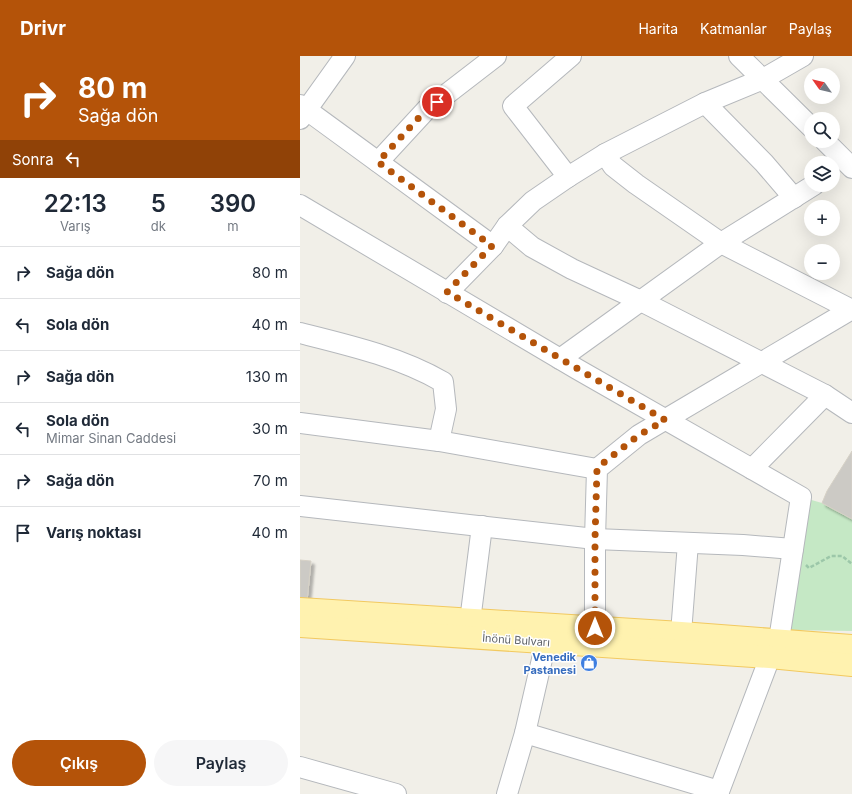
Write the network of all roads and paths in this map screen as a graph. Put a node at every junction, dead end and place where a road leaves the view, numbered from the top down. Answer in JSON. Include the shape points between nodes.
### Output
{"nodes":[{"id":1,"x":345,"y":56,"type":"edge"},
{"id":2,"x":496,"y":56,"type":"edge"},
{"id":3,"x":571,"y":56,"type":"edge"},
{"id":4,"x":739,"y":56,"type":"edge"},
{"id":5,"x":803,"y":56,"type":"edge"},
{"id":6,"x":763,"y":79,"type":"junction"},
{"id":7,"x":705,"y":103,"type":"junction"},
{"id":8,"x":302,"y":111,"type":"edge"},
{"id":9,"x":804,"y":120,"type":"edge"},
{"id":10,"x":831,"y":148,"type":"edge"},
{"id":11,"x":605,"y":154,"type":"junction"},
{"id":12,"x":378,"y":162,"type":"junction"},
{"id":13,"x":846,"y":165,"type":"edge"},
{"id":14,"x":568,"y":177,"type":"junction"},
{"id":15,"x":804,"y":192,"type":"edge"},
{"id":16,"x":794,"y":198,"type":"junction"},
{"id":17,"x":300,"y":205,"type":"edge"},
{"id":18,"x":507,"y":226,"type":"junction"},
{"id":19,"x":721,"y":243,"type":"junction"},
{"id":20,"x":492,"y":246,"type":"junction"},
{"id":21,"x":447,"y":292,"type":"junction"},
{"id":22,"x":641,"y":301,"type":"junction"},
{"id":23,"x":852,"y":310,"type":"edge"},
{"id":24,"x":300,"y":333,"type":"edge"},
{"id":25,"x":560,"y":359,"type":"junction"},
{"id":26,"x":761,"y":362,"type":"junction"},
{"id":27,"x":825,"y":395,"type":"junction"},
{"id":28,"x":852,"y":413,"type":"edge"},
{"id":29,"x":665,"y":420,"type":"junction"},
{"id":30,"x":300,"y":423,"type":"edge"},
{"id":31,"x":439,"y":441,"type":"junction"},
{"id":32,"x":597,"y":468,"type":"junction"},
{"id":33,"x":752,"y":469,"type":"junction"},
{"id":34,"x":300,"y":506,"type":"edge"},
{"id":35,"x":482,"y":526,"type":"junction"},
{"id":36,"x":595,"y":539,"type":"junction"},
{"id":37,"x":688,"y":543,"type":"junction"},
{"id":38,"x":792,"y":549,"type":"junction"},
{"id":39,"x":852,"y":564,"type":"edge"},
{"id":40,"x":300,"y":609,"type":"edge"},
{"id":41,"x":470,"y":620,"type":"junction"},
{"id":42,"x":300,"y":626,"type":"edge"},
{"id":43,"x":595,"y":628,"type":"junction"},
{"id":44,"x":681,"y":633,"type":"junction"},
{"id":45,"x":546,"y":642,"type":"junction"},
{"id":46,"x":852,"y":646,"type":"edge"},
{"id":47,"x":774,"y":649,"type":"junction"},
{"id":48,"x":852,"y":665,"type":"edge"},
{"id":49,"x":525,"y":733,"type":"junction"},
{"id":50,"x":300,"y":767,"type":"edge"},
{"id":51,"x":718,"y":792,"type":"edge"},
{"id":52,"x":396,"y":794,"type":"edge"},
{"id":53,"x":507,"y":794,"type":"edge"}],
"edges":[{"from":1,"to":8,"type":"street"},
{"from":2,"to":12,"type":"street","via":[[426,110]]},
{"from":3,"to":14,"type":"street","via":[[513,106]]},
{"from":4,"to":6,"type":"street"},
{"from":5,"to":6,"type":"street"},
{"from":6,"to":7,"type":"street"},
{"from":6,"to":9,"type":"street"},
{"from":7,"to":11,"type":"street"},
{"from":7,"to":16,"type":"street","via":[[764,163]]},
{"from":8,"to":12,"type":"street"},
{"from":10,"to":13,"type":"street"},
{"from":11,"to":14,"type":"street"},
{"from":11,"to":19,"type":"street","via":[[613,166],[630,180]]},
{"from":12,"to":20,"type":"street"},
{"from":14,"to":18,"type":"street","via":[[533,201]]},
{"from":15,"to":16,"type":"street"},
{"from":16,"to":19,"type":"street"},
{"from":17,"to":21,"type":"street"},
{"from":18,"to":20,"type":"street"},
{"from":18,"to":22,"type":"street","via":[[532,247]]},
{"from":19,"to":22,"type":"street"},
{"from":19,"to":23,"type":"street"},
{"from":20,"to":21,"type":"street"},
{"from":21,"to":25,"type":"street"},
{"from":22,"to":25,"type":"street"},
{"from":22,"to":26,"type":"street"},
{"from":23,"to":26,"type":"street"},
{"from":24,"to":31,"type":"street","via":[[424,371],[443,382],[446,409]]},
{"from":25,"to":29,"type":"street"},
{"from":26,"to":27,"type":"street"},
{"from":26,"to":29,"type":"street"},
{"from":27,"to":28,"type":"street"},
{"from":27,"to":33,"type":"street"},
{"from":29,"to":32,"type":"street","via":[[639,435]]},
{"from":29,"to":33,"type":"street"},
{"from":30,"to":31,"type":"street"},
{"from":31,"to":32,"type":"street"},
{"from":32,"to":36,"type":"street"},
{"from":33,"to":38,"type":"street","via":[[801,497]]},
{"from":34,"to":35,"type":"street"},
{"from":35,"to":36,"type":"street"},
{"from":35,"to":41,"type":"street"},
{"from":36,"to":37,"type":"street"},
{"from":36,"to":43,"type":"street"},
{"from":37,"to":38,"type":"street"},
{"from":37,"to":44,"type":"street"},
{"from":38,"to":39,"type":"path","via":[[809,568],[831,556],[842,556]]},
{"from":38,"to":47,"type":"street"},
{"from":40,"to":41,"type":"main road","name":"İnönü Bulvarı"},
{"from":41,"to":43,"type":"main road","name":"İnönü Bulvarı"},
{"from":42,"to":45,"type":"main road","name":"İnönü Bulvarı"},
{"from":43,"to":44,"type":"main road","name":"İnönü Bulvarı"},
{"from":44,"to":47,"type":"main road","name":"İnönü Bulvarı"},
{"from":45,"to":47,"type":"main road","name":"İnönü Bulvarı"},
{"from":45,"to":49,"type":"street"},
{"from":46,"to":47,"type":"main road","name":"İnönü Bulvarı"},
{"from":47,"to":48,"type":"main road","name":"İnönü Bulvarı"},
{"from":47,"to":51,"type":"street"},
{"from":49,"to":51,"type":"street"},
{"from":49,"to":53,"type":"street"},
{"from":50,"to":52,"type":"street"}]}
